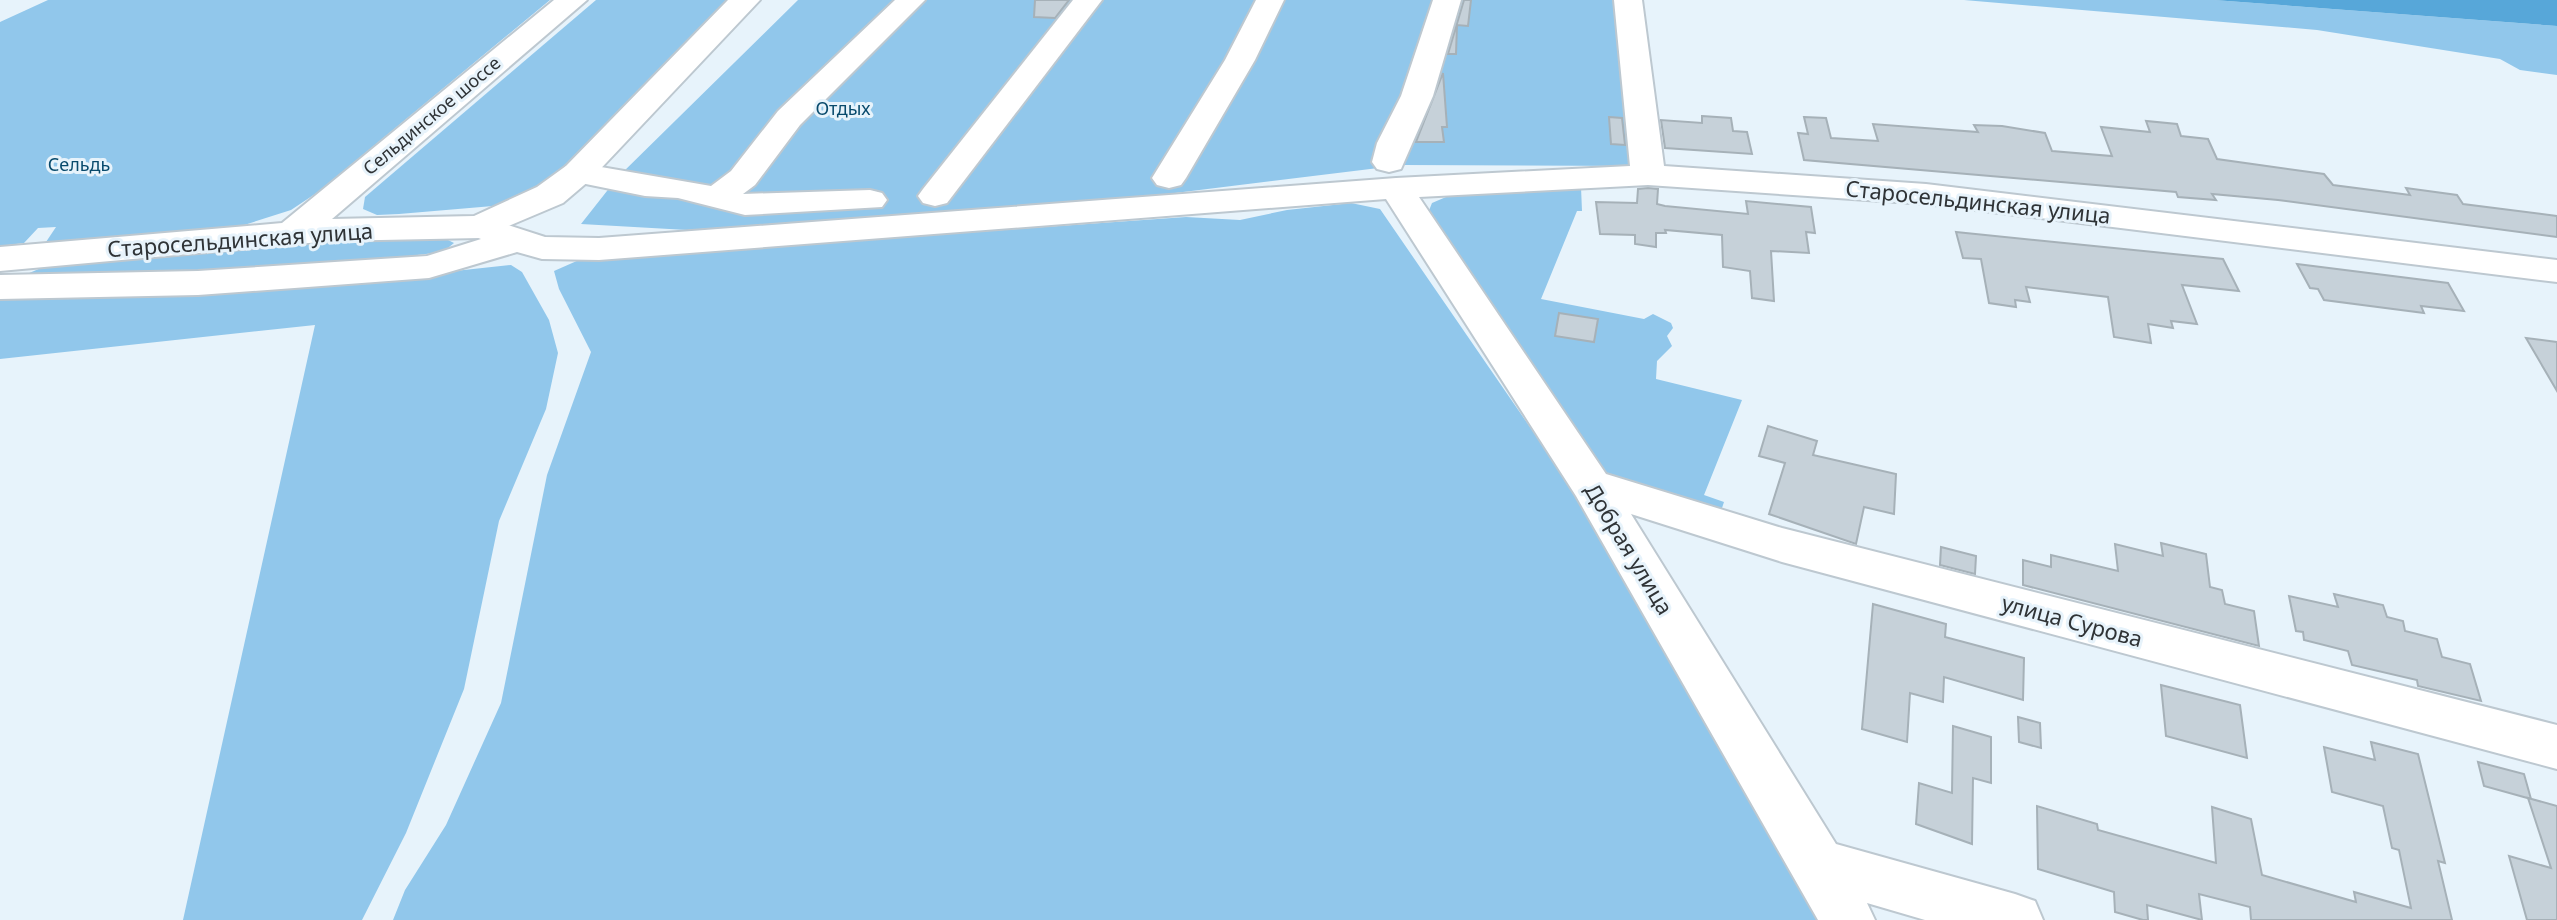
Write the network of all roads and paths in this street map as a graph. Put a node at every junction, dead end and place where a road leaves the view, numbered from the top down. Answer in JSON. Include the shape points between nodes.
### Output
{"nodes":[{"id":1,"x":572,"y":0,"type":"edge"},
{"id":2,"x":745,"y":0,"type":"edge"},
{"id":3,"x":911,"y":0,"type":"edge"},
{"id":4,"x":1088,"y":0,"type":"edge"},
{"id":5,"x":1270,"y":0,"type":"edge"},
{"id":6,"x":1447,"y":0,"type":"edge"},
{"id":7,"x":1628,"y":0,"type":"edge"},
{"id":8,"x":578,"y":173,"type":"junction"},
{"id":9,"x":1392,"y":175,"type":"junction"},
{"id":10,"x":1642,"y":175,"type":"junction"},
{"id":11,"x":1169,"y":178,"type":"junction"},
{"id":12,"x":935,"y":196,"type":"junction"},
{"id":13,"x":716,"y":198,"type":"junction"},
{"id":14,"x":480,"y":227,"type":"junction"},
{"id":15,"x":293,"y":233,"type":"junction"},
{"id":16,"x":520,"y":239,"type":"junction"},
{"id":17,"x":0,"y":259,"type":"edge"},
{"id":18,"x":2557,"y":271,"type":"edge"},
{"id":19,"x":0,"y":287,"type":"edge"},
{"id":20,"x":1591,"y":485,"type":"junction"},
{"id":21,"x":2557,"y":747,"type":"edge"},
{"id":22,"x":1818,"y":864,"type":"junction"},
{"id":23,"x":1847,"y":920,"type":"edge"},
{"id":24,"x":2015,"y":920,"type":"edge"}],
"edges":[{"from":1,"to":15,"type":"main road","name":"Сельдинское шоссе"},
{"from":2,"to":8,"type":"main road"},
{"from":3,"to":13,"type":"street","via":[[789,118],[743,178]]},
{"from":4,"to":12,"type":"street"},
{"from":5,"to":11,"type":"street"},
{"from":6,"to":9,"type":"street","via":[[1417,96],[1393,143]]},
{"from":7,"to":10,"type":"street"},
{"from":8,"to":13,"type":"street"},
{"from":8,"to":14,"type":"main road","via":[[550,195]]},
{"from":9,"to":10,"type":"street","name":"Старосельдинская улица"},
{"from":9,"to":11,"type":"street"},
{"from":9,"to":16,"type":"street","via":[[599,249],[542,248]]},
{"from":9,"to":20,"type":"street","name":"Добрая улица"},
{"from":10,"to":18,"type":"street","name":"Старосельдинская улица","via":[[1926,194]]},
{"from":11,"to":12,"type":"street"},
{"from":12,"to":13,"type":"street","via":[[745,205]]},
{"from":14,"to":15,"type":"main road","name":"Старосельдинская улица"},
{"from":14,"to":16,"type":"street"},
{"from":15,"to":17,"type":"main road","name":"Старосельдинская улица"},
{"from":16,"to":19,"type":"street","via":[[429,267],[198,283]]},
{"from":20,"to":21,"type":"street","name":"улица Сурова","via":[[1782,545]]},
{"from":20,"to":22,"type":"street","name":"Добрая улица"},
{"from":22,"to":23,"type":"street","name":"Добрая улица"},
{"from":22,"to":24,"type":"street"}]}
